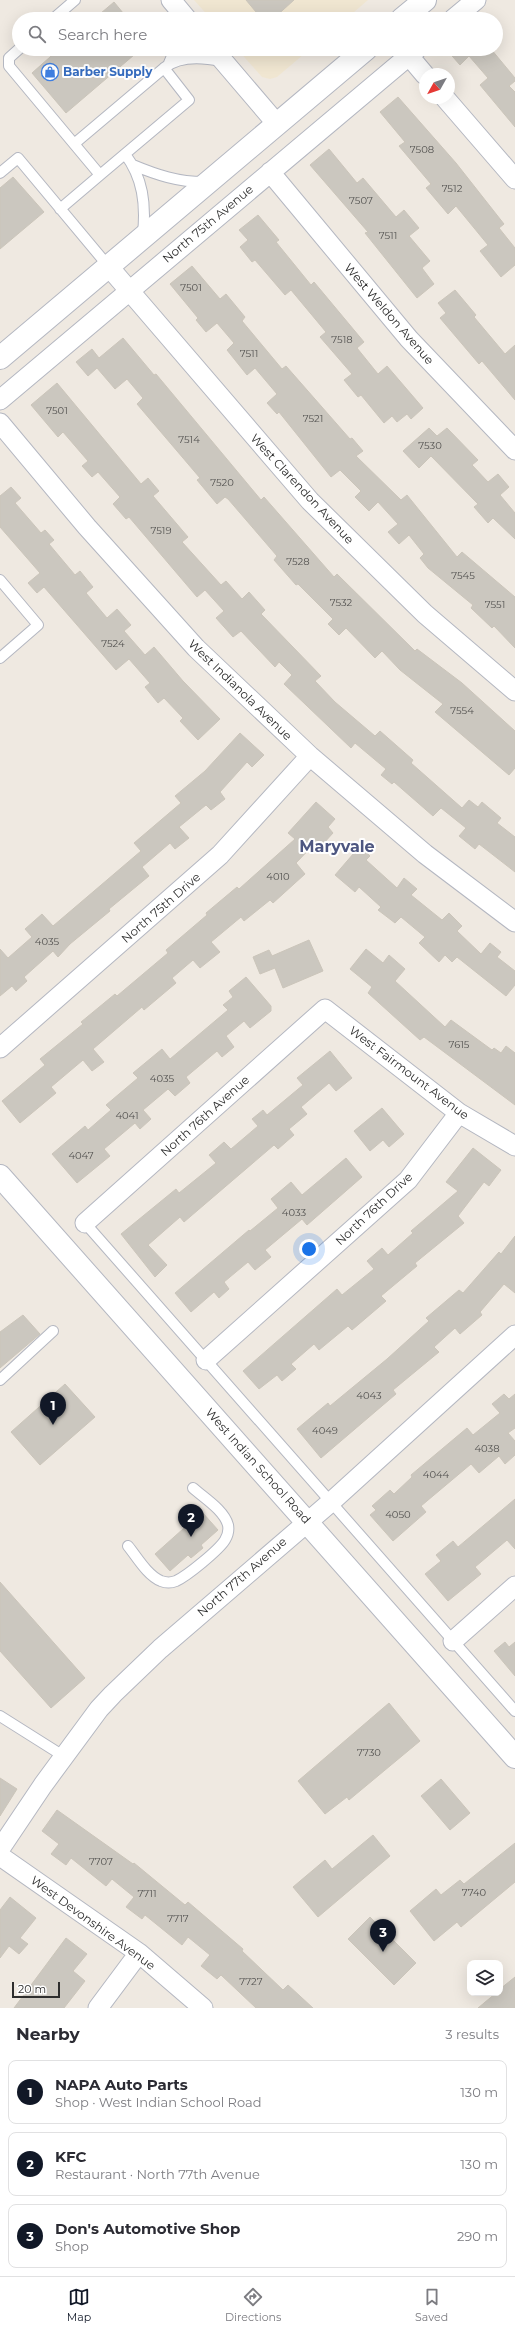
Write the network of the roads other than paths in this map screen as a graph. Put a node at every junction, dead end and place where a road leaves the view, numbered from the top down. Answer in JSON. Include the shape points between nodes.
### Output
{"nodes":[{"id":1,"x":75,"y":0,"type":"edge"},
{"id":2,"x":425,"y":0,"type":"edge"},
{"id":3,"x":476,"y":0,"type":"edge"},
{"id":4,"x":62,"y":12,"type":"edge"},
{"id":5,"x":410,"y":12,"type":"edge"},
{"id":6,"x":461,"y":12,"type":"edge"},
{"id":7,"x":12,"y":55,"type":"edge"},
{"id":8,"x":171,"y":56,"type":"edge"},
{"id":9,"x":213,"y":56,"type":"edge"},
{"id":10,"x":219,"y":56,"type":"edge"},
{"id":11,"x":358,"y":56,"type":"edge"},
{"id":12,"x":409,"y":56,"type":"edge"},
{"id":13,"x":415,"y":56,"type":"edge"},
{"id":14,"x":166,"y":66,"type":"junction"},
{"id":15,"x":421,"y":68,"type":"edge"},
{"id":16,"x":450,"y":104,"type":"edge"},
{"id":17,"x":277,"y":124,"type":"junction"},
{"id":18,"x":74,"y":144,"type":"junction"},
{"id":19,"x":124,"y":154,"type":"junction"},
{"id":20,"x":133,"y":165,"type":"junction"},
{"id":21,"x":270,"y":172,"type":"junction"},
{"id":22,"x":0,"y":173,"type":"edge"},
{"id":23,"x":100,"y":175,"type":"junction"},
{"id":24,"x":515,"y":179,"type":"edge"},
{"id":25,"x":208,"y":182,"type":"junction"},
{"id":26,"x":60,"y":209,"type":"junction"},
{"id":27,"x":143,"y":238,"type":"junction"},
{"id":28,"x":109,"y":267,"type":"junction"},
{"id":29,"x":130,"y":291,"type":"junction"},
{"id":30,"x":0,"y":358,"type":"edge"},
{"id":31,"x":0,"y":400,"type":"edge"},
{"id":32,"x":0,"y":423,"type":"edge"},
{"id":33,"x":515,"y":450,"type":"edge"},
{"id":34,"x":0,"y":580,"type":"edge"},
{"id":35,"x":0,"y":658,"type":"edge"},
{"id":36,"x":515,"y":691,"type":"edge"},
{"id":37,"x":310,"y":756,"type":"junction"},
{"id":38,"x":515,"y":922,"type":"edge"},
{"id":39,"x":325,"y":1009,"type":"joint"},
{"id":40,"x":0,"y":1048,"type":"edge"},
{"id":41,"x":459,"y":1112,"type":"junction"},
{"id":42,"x":515,"y":1146,"type":"edge"},
{"id":43,"x":0,"y":1176,"type":"edge"},
{"id":44,"x":85,"y":1223,"type":"joint"},
{"id":45,"x":53,"y":1331,"type":"dead end"},
{"id":46,"x":515,"y":1335,"type":"edge"},
{"id":47,"x":206,"y":1360,"type":"junction"},
{"id":48,"x":0,"y":1380,"type":"edge"},
{"id":49,"x":193,"y":1488,"type":"dead end"},
{"id":50,"x":331,"y":1502,"type":"junction"},
{"id":51,"x":307,"y":1521,"type":"junction"},
{"id":52,"x":128,"y":1546,"type":"dead end"},
{"id":53,"x":515,"y":1586,"type":"edge"},
{"id":54,"x":453,"y":1641,"type":"junction"},
{"id":55,"x":515,"y":1711,"type":"edge"},
{"id":56,"x":0,"y":1716,"type":"edge"},
{"id":57,"x":65,"y":1757,"type":"junction"},
{"id":58,"x":515,"y":1757,"type":"edge"},
{"id":59,"x":0,"y":1849,"type":"edge"},
{"id":60,"x":0,"y":1856,"type":"edge"},
{"id":61,"x":138,"y":1953,"type":"junction"},
{"id":62,"x":98,"y":2008,"type":"edge"},
{"id":63,"x":203,"y":2008,"type":"edge"}],
"edges":[{"from":1,"to":4,"type":"lane"},
{"from":2,"to":5,"type":"main road"},
{"from":3,"to":6,"type":"street"},
{"from":7,"to":18,"type":"lane","via":[[9,58],[9,66]]},
{"from":8,"to":14,"type":"lane"},
{"from":9,"to":14,"type":"lane","via":[[185,59]]},
{"from":10,"to":17,"type":"street"},
{"from":11,"to":17,"type":"main road"},
{"from":12,"to":21,"type":"street","name":"North 75th Avenue"},
{"from":13,"to":15,"type":"street"},
{"from":14,"to":18,"type":"lane"},
{"from":14,"to":19,"type":"lane","via":[[189,100]]},
{"from":16,"to":24,"type":"street"},
{"from":17,"to":25,"type":"main road"},
{"from":18,"to":23,"type":"lane"},
{"from":19,"to":20,"type":"lane"},
{"from":19,"to":23,"type":"lane"},
{"from":20,"to":25,"type":"lane","via":[[159,176],[183,182]]},
{"from":20,"to":27,"type":"lane","via":[[143,190]]},
{"from":21,"to":29,"type":"street","name":"North 75th Avenue"},
{"from":21,"to":33,"type":"street","name":"West Weldon Avenue","via":[[409,339]]},
{"from":22,"to":26,"type":"lane","via":[[18,158]]},
{"from":23,"to":26,"type":"lane"},
{"from":25,"to":27,"type":"main road"},
{"from":26,"to":28,"type":"lane"},
{"from":27,"to":28,"type":"main road"},
{"from":28,"to":29,"type":"street","name":"West Clarendon Avenue"},
{"from":28,"to":30,"type":"main road"},
{"from":29,"to":31,"type":"street","name":"North 75th Avenue"},
{"from":29,"to":36,"type":"street","name":"West Clarendon Avenue","via":[[310,501],[425,614]]},
{"from":32,"to":37,"type":"street","name":"West Indianola Avenue","via":[[156,606],[196,648]]},
{"from":34,"to":35,"type":"lane","via":[[38,625]]},
{"from":37,"to":38,"type":"street","name":"West Indianola Avenue","via":[[425,854]]},
{"from":37,"to":40,"type":"street","name":"North 75th Drive","via":[[239,835],[197,876]]},
{"from":39,"to":41,"type":"street","name":"West Fairmount Avenue"},
{"from":39,"to":44,"type":"street","name":"North 76th Avenue"},
{"from":41,"to":42,"type":"street","name":"West Fairmount Avenue"},
{"from":41,"to":47,"type":"street","name":"North 76th Drive","via":[[408,1180]]},
{"from":43,"to":51,"type":"main road","name":"West Indian School Road"},
{"from":44,"to":47,"type":"lane"},
{"from":45,"to":48,"type":"lane"},
{"from":46,"to":50,"type":"street","name":"North 77th Avenue"},
{"from":47,"to":50,"type":"lane"},
{"from":49,"to":52,"type":"lane","via":[[217,1509],[228,1524],[229,1530],[224,1541],[204,1559],[177,1581],[162,1582],[149,1572]]},
{"from":50,"to":51,"type":"street","name":"North 77th Avenue"},
{"from":50,"to":54,"type":"lane"},
{"from":51,"to":57,"type":"street","name":"North 77th Avenue","via":[[144,1664],[99,1709]]},
{"from":51,"to":58,"type":"main road","name":"West Indian School Road"},
{"from":53,"to":54,"type":"street"},
{"from":54,"to":55,"type":"lane"},
{"from":56,"to":57,"type":"lane"},
{"from":57,"to":59,"type":"street","name":"North 77th Avenue"},
{"from":60,"to":61,"type":"street","name":"West Devonshire Avenue"},
{"from":61,"to":62,"type":"street"},
{"from":61,"to":63,"type":"street","name":"West Devonshire Avenue"}]}
